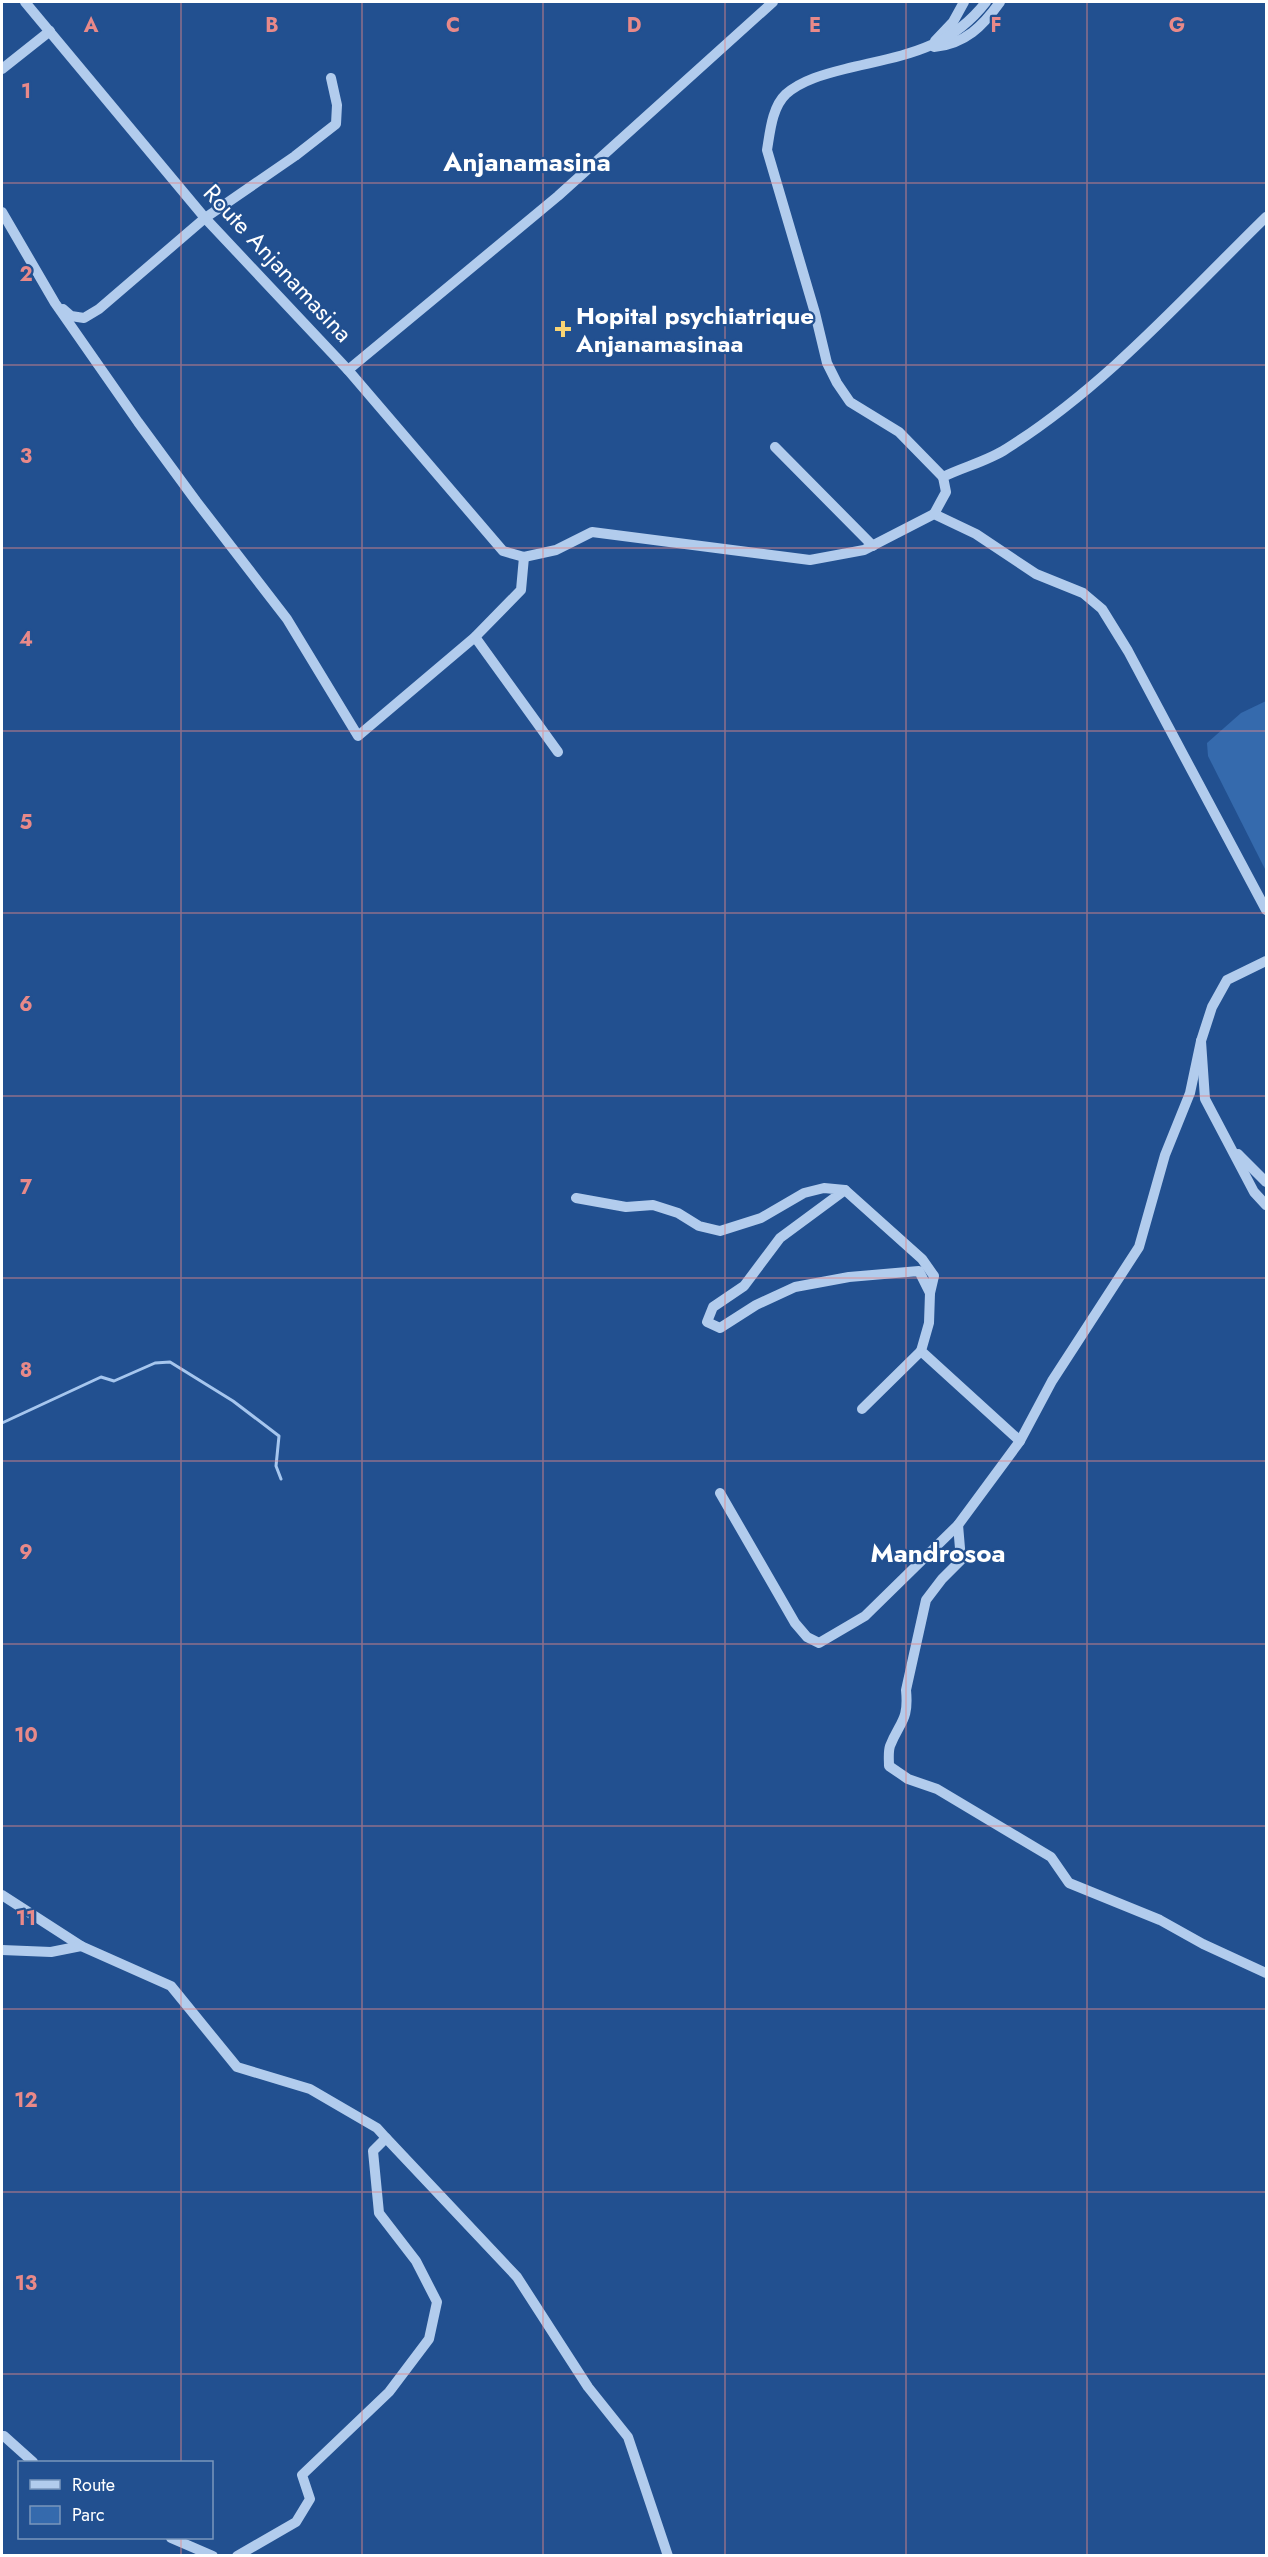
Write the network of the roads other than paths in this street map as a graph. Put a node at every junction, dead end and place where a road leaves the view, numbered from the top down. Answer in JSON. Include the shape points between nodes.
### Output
{"nodes":[{"id":1,"x":25,"y":2,"type":"edge"},
{"id":2,"x":773,"y":2,"type":"edge"},
{"id":3,"x":964,"y":2,"type":"edge"},
{"id":4,"x":986,"y":2,"type":"edge"},
{"id":5,"x":1000,"y":2,"type":"edge"},
{"id":6,"x":50,"y":31,"type":"junction"},
{"id":7,"x":929,"y":48,"type":"junction"},
{"id":8,"x":2,"y":69,"type":"edge"},
{"id":9,"x":331,"y":78,"type":"dead end"},
{"id":10,"x":2,"y":212,"type":"edge"},
{"id":11,"x":1266,"y":217,"type":"edge"},
{"id":12,"x":205,"y":218,"type":"junction"},
{"id":13,"x":55,"y":303,"type":"junction"},
{"id":14,"x":348,"y":370,"type":"junction"},
{"id":15,"x":775,"y":447,"type":"dead end"},
{"id":16,"x":943,"y":477,"type":"junction"},
{"id":17,"x":934,"y":514,"type":"junction"},
{"id":18,"x":873,"y":546,"type":"junction"},
{"id":19,"x":524,"y":556,"type":"junction"},
{"id":20,"x":475,"y":637,"type":"junction"},
{"id":21,"x":558,"y":752,"type":"dead end"},
{"id":22,"x":1266,"y":910,"type":"edge"},
{"id":23,"x":1266,"y":961,"type":"edge"},
{"id":24,"x":1201,"y":1041,"type":"junction"},
{"id":25,"x":1232,"y":1147,"type":"junction"},
{"id":26,"x":1266,"y":1182,"type":"edge"},
{"id":27,"x":845,"y":1190,"type":"junction"},
{"id":28,"x":576,"y":1198,"type":"dead end"},
{"id":29,"x":1266,"y":1205,"type":"edge"},
{"id":30,"x":930,"y":1293,"type":"junction"},
{"id":31,"x":921,"y":1351,"type":"junction"},
{"id":32,"x":862,"y":1408,"type":"dead end"},
{"id":33,"x":1020,"y":1441,"type":"junction"},
{"id":34,"x":720,"y":1493,"type":"dead end"},
{"id":35,"x":958,"y":1525,"type":"junction"},
{"id":36,"x":2,"y":1895,"type":"edge"},
{"id":37,"x":81,"y":1946,"type":"junction"},
{"id":38,"x":2,"y":1950,"type":"edge"},
{"id":39,"x":1266,"y":1973,"type":"edge"},
{"id":40,"x":386,"y":2138,"type":"junction"},
{"id":41,"x":2,"y":2436,"type":"edge"},
{"id":42,"x":31,"y":2461,"type":"edge"},
{"id":43,"x":173,"y":2539,"type":"edge"},
{"id":44,"x":213,"y":2556,"type":"edge"},
{"id":45,"x":237,"y":2556,"type":"edge"},
{"id":46,"x":668,"y":2556,"type":"edge"}],
"edges":[{"from":1,"to":6,"type":"street","name":"Route Anjanamasina"},
{"from":2,"to":14,"type":"street","via":[[558,196]]},
{"from":3,"to":7,"type":"street","via":[[953,22]]},
{"from":4,"to":7,"type":"street","via":[[956,33]]},
{"from":5,"to":7,"type":"street","via":[[986,22],[964,39],[950,46]]},
{"from":6,"to":8,"type":"street"},
{"from":6,"to":12,"type":"street","name":"Route Anjanamasina"},
{"from":7,"to":16,"type":"street","via":[[805,82],[785,95],[771,122],[767,150],[827,363],[837,383],[850,402],[898,432]]},
{"from":9,"to":12,"type":"street","via":[[337,105],[336,124]]},
{"from":10,"to":13,"type":"street"},
{"from":11,"to":16,"type":"street","via":[[1103,376],[1065,407],[1005,450]]},
{"from":12,"to":13,"type":"street","via":[[84,318],[71,315]]},
{"from":12,"to":14,"type":"street","name":"Route Anjanamasina"},
{"from":13,"to":20,"type":"street","via":[[196,501],[287,619],[357,736]]},
{"from":14,"to":19,"type":"street","name":"Route Anjanamasina","via":[[502,551]]},
{"from":15,"to":18,"type":"street"},
{"from":16,"to":17,"type":"street","via":[[946,492]]},
{"from":17,"to":18,"type":"street"},
{"from":17,"to":22,"type":"street","via":[[976,534],[1036,574],[1083,593],[1102,609]]},
{"from":18,"to":19,"type":"street","via":[[810,560],[592,532],[556,550]]},
{"from":19,"to":20,"type":"street","via":[[521,590]]},
{"from":20,"to":21,"type":"street"},
{"from":23,"to":24,"type":"street","via":[[1227,980],[1212,1007]]},
{"from":24,"to":25,"type":"street","via":[[1205,1099]]},
{"from":24,"to":33,"type":"street","via":[[1190,1093],[1166,1155],[1139,1247],[1052,1381]]},
{"from":25,"to":26,"type":"street"},
{"from":25,"to":29,"type":"street","via":[[1254,1192]]},
{"from":27,"to":28,"type":"street","via":[[824,1188],[804,1193],[761,1218],[720,1231],[653,1205],[626,1207]]},
{"from":27,"to":30,"type":"street","via":[[922,1259],[934,1276]]},
{"from":27,"to":30,"type":"street","via":[[780,1238],[744,1286],[713,1307],[707,1322],[720,1328],[795,1287],[849,1277],[919,1271]]},
{"from":30,"to":31,"type":"street","via":[[929,1323]]},
{"from":31,"to":32,"type":"street"},
{"from":31,"to":33,"type":"street"},
{"from":33,"to":35,"type":"street"},
{"from":34,"to":35,"type":"street","via":[[795,1623],[807,1637],[819,1642],[865,1616]]},
{"from":35,"to":39,"type":"street","via":[[961,1560],[926,1600],[906,1690],[903,1724],[889,1748],[889,1766],[908,1779],[937,1789],[1051,1857],[1069,1883],[1160,1920]]},
{"from":36,"to":37,"type":"street"},
{"from":37,"to":38,"type":"street","via":[[51,1952]]},
{"from":37,"to":40,"type":"street","via":[[171,1986],[237,2067],[310,2089],[377,2128]]},
{"from":40,"to":45,"type":"street","via":[[373,2151],[379,2213],[416,2261],[437,2302],[429,2340],[389,2392],[302,2475],[310,2499],[296,2522]]},
{"from":40,"to":46,"type":"street","via":[[517,2277],[588,2387],[628,2437]]},
{"from":41,"to":42,"type":"street"},
{"from":43,"to":44,"type":"street"}]}
